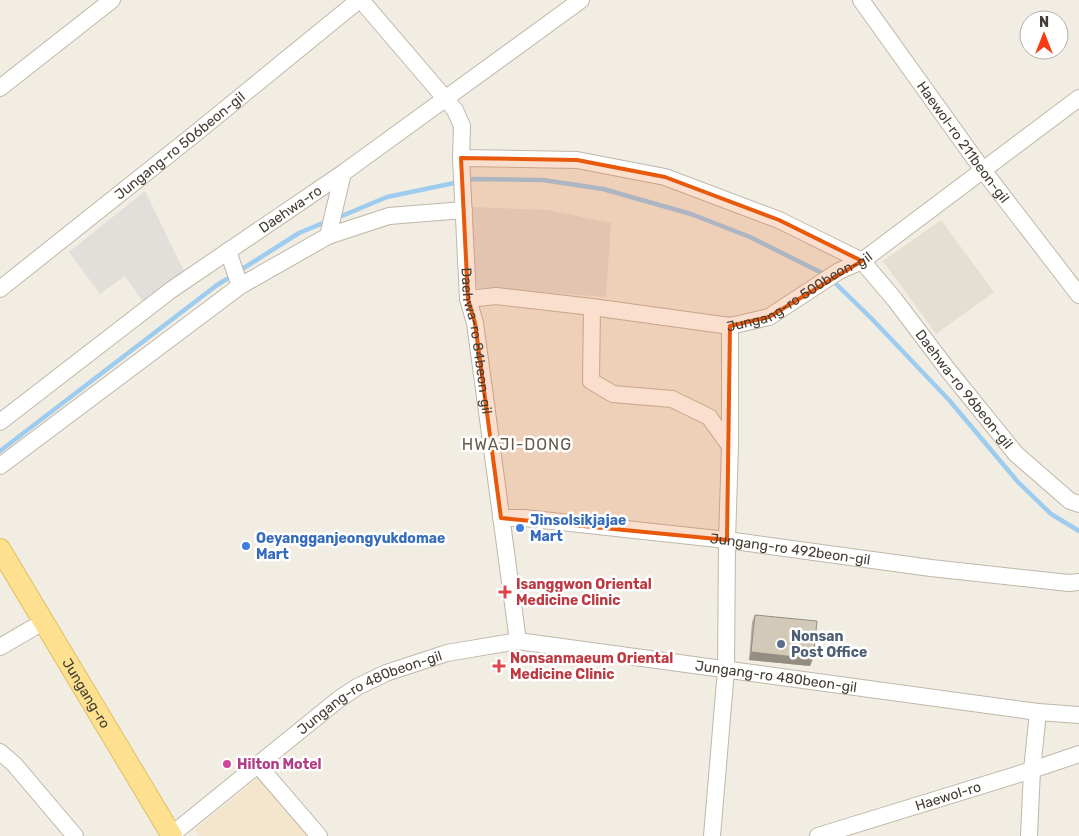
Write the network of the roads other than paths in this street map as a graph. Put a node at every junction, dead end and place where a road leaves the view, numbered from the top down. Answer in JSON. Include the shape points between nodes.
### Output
{"nodes":[{"id":1,"x":112,"y":0,"type":"edge"},
{"id":2,"x":360,"y":0,"type":"edge"},
{"id":3,"x":582,"y":0,"type":"edge"},
{"id":4,"x":860,"y":0,"type":"edge"},
{"id":5,"x":0,"y":88,"type":"edge"},
{"id":6,"x":1079,"y":98,"type":"edge"},
{"id":7,"x":444,"y":99,"type":"junction"},
{"id":8,"x":462,"y":165,"type":"junction"},
{"id":9,"x":982,"y":169,"type":"junction"},
{"id":10,"x":343,"y":173,"type":"junction"},
{"id":11,"x":464,"y":210,"type":"junction"},
{"id":12,"x":328,"y":236,"type":"junction"},
{"id":13,"x":228,"y":251,"type":"junction"},
{"id":14,"x":862,"y":261,"type":"junction"},
{"id":15,"x":1074,"y":277,"type":"edge"},
{"id":16,"x":240,"y":286,"type":"junction"},
{"id":17,"x":0,"y":290,"type":"edge"},
{"id":18,"x":1079,"y":294,"type":"edge"},
{"id":19,"x":468,"y":299,"type":"junction"},
{"id":20,"x":592,"y":307,"type":"junction"},
{"id":21,"x":730,"y":326,"type":"junction"},
{"id":22,"x":0,"y":422,"type":"edge"},
{"id":23,"x":730,"y":446,"type":"junction"},
{"id":24,"x":0,"y":466,"type":"edge"},
{"id":25,"x":1079,"y":504,"type":"edge"},
{"id":26,"x":501,"y":518,"type":"junction"},
{"id":27,"x":727,"y":540,"type":"junction"},
{"id":28,"x":0,"y":549,"type":"edge"},
{"id":29,"x":1079,"y":582,"type":"edge"},
{"id":30,"x":43,"y":622,"type":"junction"},
{"id":31,"x":518,"y":641,"type":"junction"},
{"id":32,"x":0,"y":646,"type":"edge"},
{"id":33,"x":726,"y":670,"type":"junction"},
{"id":34,"x":1038,"y":712,"type":"junction"},
{"id":35,"x":1079,"y":715,"type":"edge"},
{"id":36,"x":0,"y":752,"type":"edge"},
{"id":37,"x":1079,"y":754,"type":"edge"},
{"id":38,"x":258,"y":765,"type":"junction"},
{"id":39,"x":1032,"y":770,"type":"junction"},
{"id":40,"x":75,"y":836,"type":"edge"},
{"id":41,"x":171,"y":836,"type":"edge"},
{"id":42,"x":319,"y":836,"type":"edge"},
{"id":43,"x":712,"y":836,"type":"edge"},
{"id":44,"x":818,"y":836,"type":"edge"},
{"id":45,"x":1029,"y":836,"type":"edge"}],
"edges":[{"from":1,"to":5,"type":"street"},
{"from":2,"to":7,"type":"street","name":"Daehwa-ro 84beon-gil"},
{"from":2,"to":17,"type":"street","name":"Jungang-ro 506beon-gil"},
{"from":3,"to":7,"type":"street","name":"Daehwa-ro"},
{"from":4,"to":9,"type":"street","name":"Haewol-ro 211beon-gil"},
{"from":6,"to":9,"type":"street","name":"Jungang-ro 500beon-gil"},
{"from":7,"to":8,"type":"street","name":"Daehwa-ro 84beon-gil","via":[[455,110],[462,126]]},
{"from":7,"to":10,"type":"street","name":"Daehwa-ro"},
{"from":8,"to":11,"type":"street","name":"Daehwa-ro 84beon-gil"},
{"from":8,"to":14,"type":"street","via":[[577,160],[665,177],[779,220]]},
{"from":9,"to":14,"type":"street","name":"Jungang-ro 500beon-gil"},
{"from":9,"to":15,"type":"street","name":"Haewol-ro 211beon-gil"},
{"from":10,"to":12,"type":"street"},
{"from":10,"to":13,"type":"street","name":"Daehwa-ro"},
{"from":11,"to":12,"type":"street","via":[[389,216]]},
{"from":11,"to":19,"type":"street","name":"Daehwa-ro 84beon-gil"},
{"from":12,"to":16,"type":"street"},
{"from":13,"to":16,"type":"street"},
{"from":13,"to":22,"type":"street","name":"Daehwa-ro","via":[[171,290]]},
{"from":14,"to":21,"type":"street","name":"Jungang-ro 500beon-gil","via":[[839,271],[769,317]]},
{"from":14,"to":25,"type":"street","name":"Daehwa-ro 96beon-gil","via":[[1016,454],[1070,501]]},
{"from":15,"to":18,"type":"street","name":"Haewol-ro 211beon-gil"},
{"from":16,"to":24,"type":"street"},
{"from":19,"to":20,"type":"street","name":"Jungang-ro 500beon-gil","via":[[496,296]]},
{"from":19,"to":26,"type":"street","name":"Daehwa-ro 84beon-gil"},
{"from":20,"to":21,"type":"street","name":"Jungang-ro 500beon-gil"},
{"from":20,"to":23,"type":"street","via":[[591,381],[613,394],[672,399],[709,417]]},
{"from":21,"to":23,"type":"street"},
{"from":23,"to":27,"type":"street"},
{"from":26,"to":27,"type":"street","name":"Jungang-ro 492beon-gil"},
{"from":26,"to":31,"type":"street","name":"Daehwa-ro 84beon-gil"},
{"from":27,"to":29,"type":"street","name":"Jungang-ro 492beon-gil","via":[[931,568]]},
{"from":27,"to":33,"type":"street"},
{"from":28,"to":30,"type":"main road","name":"Jungang-ro"},
{"from":30,"to":32,"type":"street"},
{"from":30,"to":41,"type":"main road","name":"Jungang-ro"},
{"from":31,"to":33,"type":"street","name":"Jungang-ro 480beon-gil"},
{"from":31,"to":38,"type":"street","name":"Jungang-ro 480beon-gil","via":[[448,653],[386,673],[339,699]]},
{"from":33,"to":34,"type":"street","name":"Jungang-ro 480beon-gil"},
{"from":33,"to":43,"type":"street"},
{"from":34,"to":35,"type":"street","name":"Jungang-ro 480beon-gil"},
{"from":34,"to":39,"type":"street"},
{"from":36,"to":40,"type":"street"},
{"from":37,"to":39,"type":"street","name":"Haewol-ro"},
{"from":38,"to":41,"type":"street","name":"Jungang-ro 480beon-gil"},
{"from":38,"to":42,"type":"street"},
{"from":39,"to":44,"type":"street","name":"Haewol-ro"},
{"from":39,"to":45,"type":"street"}]}
